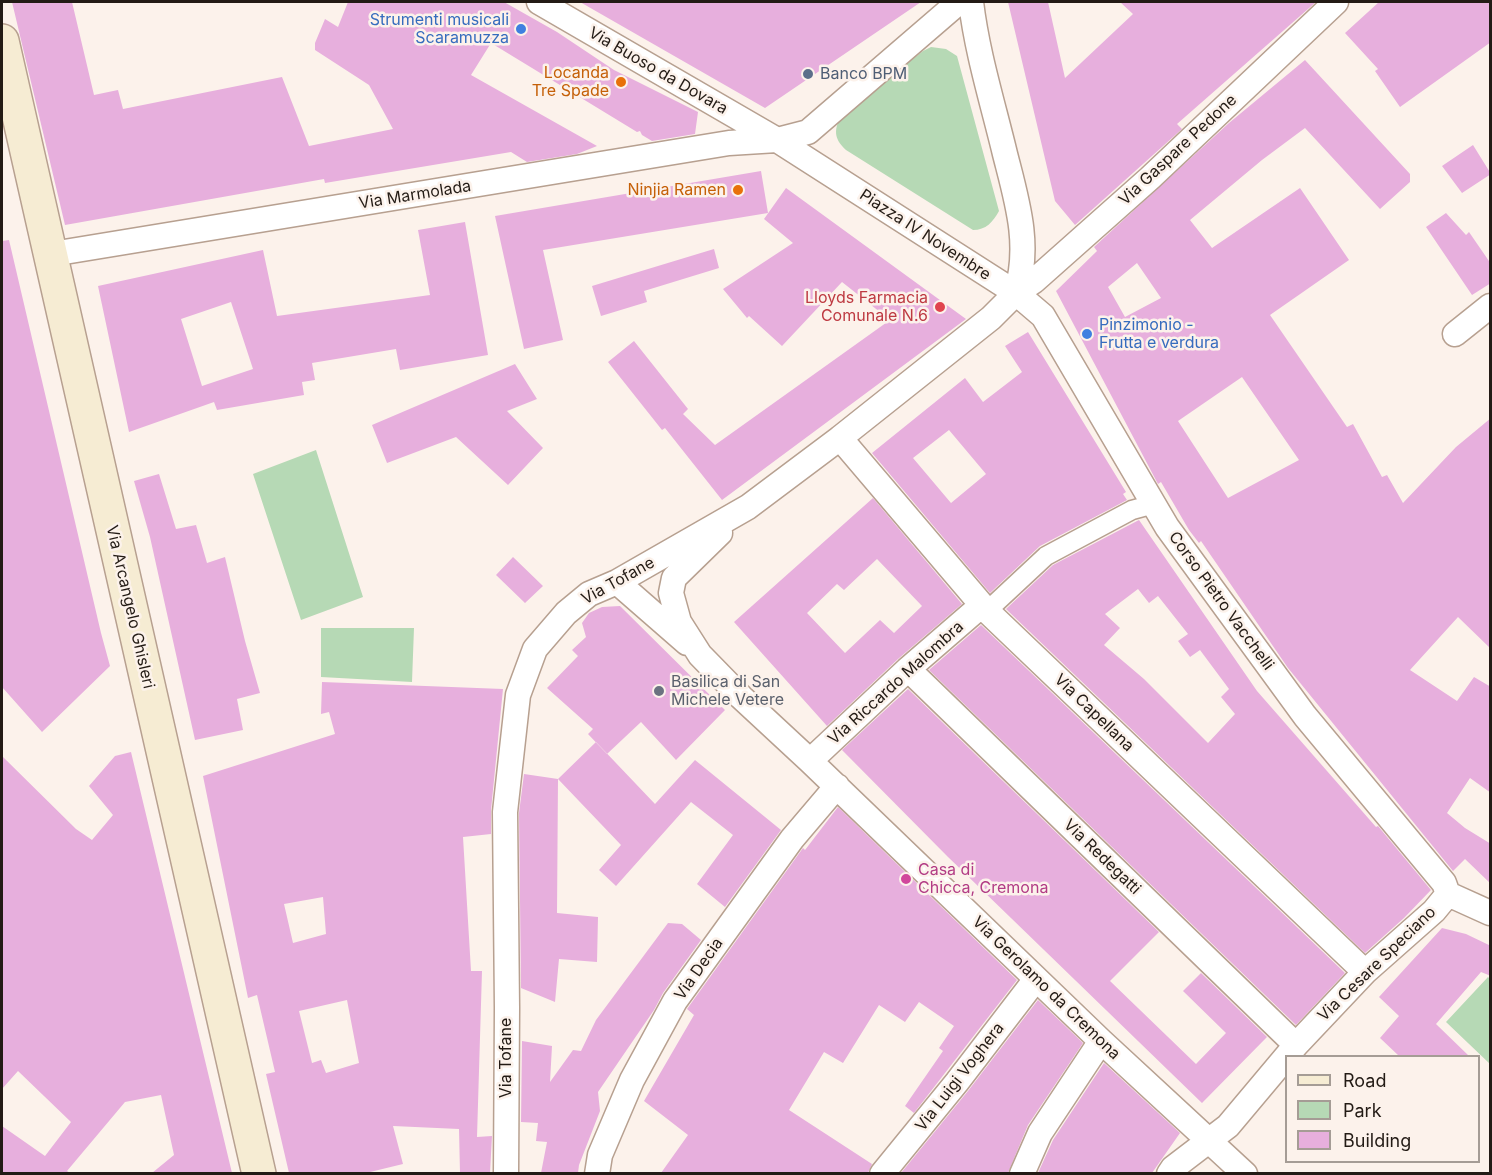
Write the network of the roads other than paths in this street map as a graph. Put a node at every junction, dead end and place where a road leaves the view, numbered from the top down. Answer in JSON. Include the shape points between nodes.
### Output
{"nodes":[{"id":1,"x":539,"y":2,"type":"edge"},
{"id":2,"x":959,"y":2,"type":"edge"},
{"id":3,"x":971,"y":2,"type":"edge"},
{"id":4,"x":1336,"y":2,"type":"edge"},
{"id":5,"x":2,"y":41,"type":"edge"},
{"id":6,"x":777,"y":140,"type":"junction"},
{"id":7,"x":52,"y":254,"type":"junction"},
{"id":8,"x":1016,"y":293,"type":"junction"},
{"id":9,"x":1491,"y":306,"type":"edge"},
{"id":10,"x":1455,"y":334,"type":"dead end"},
{"id":11,"x":840,"y":438,"type":"junction"},
{"id":12,"x":1154,"y":504,"type":"junction"},
{"id":13,"x":748,"y":507,"type":"junction"},
{"id":14,"x":617,"y":582,"type":"junction"},
{"id":15,"x":984,"y":608,"type":"junction"},
{"id":16,"x":700,"y":655,"type":"junction"},
{"id":17,"x":908,"y":669,"type":"junction"},
{"id":18,"x":810,"y":761,"type":"junction"},
{"id":19,"x":837,"y":786,"type":"junction"},
{"id":20,"x":1448,"y":894,"type":"junction"},
{"id":21,"x":1491,"y":913,"type":"edge"},
{"id":22,"x":1365,"y":972,"type":"junction"},
{"id":23,"x":1036,"y":979,"type":"junction"},
{"id":24,"x":1101,"y":1041,"type":"junction"},
{"id":25,"x":1296,"y":1045,"type":"junction"},
{"id":26,"x":1288,"y":1055,"type":"edge"},
{"id":27,"x":1285,"y":1058,"type":"edge"},
{"id":28,"x":1210,"y":1140,"type":"junction"},
{"id":29,"x":260,"y":1173,"type":"edge"},
{"id":30,"x":506,"y":1173,"type":"edge"},
{"id":31,"x":597,"y":1173,"type":"edge"},
{"id":32,"x":882,"y":1173,"type":"edge"},
{"id":33,"x":1022,"y":1173,"type":"edge"},
{"id":34,"x":1169,"y":1173,"type":"edge"},
{"id":35,"x":1245,"y":1173,"type":"edge"}],
"edges":[{"from":1,"to":6,"type":"street","name":"Via Buoso da Dovara"},
{"from":2,"to":6,"type":"street","via":[[808,132]]},
{"from":3,"to":8,"type":"street","via":[[1022,222],[1022,272]]},
{"from":4,"to":8,"type":"street","name":"Via Gaspare Pedone","via":[[1150,178],[1034,282]]},
{"from":5,"to":7,"type":"main road","name":"Via Arcangelo Ghisleri"},
{"from":6,"to":7,"type":"street","name":"Via Marmolada","via":[[729,143]]},
{"from":6,"to":8,"type":"street","name":"Piazza IV Novembre"},
{"from":7,"to":29,"type":"main road","name":"Via Arcangelo Ghisleri"},
{"from":8,"to":11,"type":"street","name":"Via Tofane","via":[[991,318]]},
{"from":8,"to":12,"type":"street","name":"Corso Pietro Vacchelli","via":[[1043,316]]},
{"from":9,"to":10,"type":"street"},
{"from":11,"to":13,"type":"street","name":"Via Tofane"},
{"from":11,"to":15,"type":"street","name":"Via Capellana"},
{"from":12,"to":15,"type":"street","name":"Via Riccardo Malombra","via":[[1132,510],[1046,556]]},
{"from":12,"to":20,"type":"street","name":"Corso Pietro Vacchelli","via":[[1305,716],[1444,883]]},
{"from":13,"to":14,"type":"street","name":"Via Tofane"},
{"from":13,"to":16,"type":"street","name":"Via Gerolamo da Cremona","via":[[674,578],[671,593],[679,622]]},
{"from":14,"to":16,"type":"street"},
{"from":14,"to":30,"type":"street","name":"Via Tofane","via":[[589,594],[547,633],[535,650],[518,695],[505,812]]},
{"from":15,"to":17,"type":"street","name":"Via Riccardo Malombra"},
{"from":15,"to":22,"type":"street","name":"Via Capellana"},
{"from":16,"to":18,"type":"street","name":"Via Gerolamo da Cremona"},
{"from":17,"to":18,"type":"street","name":"Via Riccardo Malombra"},
{"from":17,"to":25,"type":"street","name":"Via Redegatti"},
{"from":18,"to":19,"type":"street","name":"Via Gerolamo da Cremona"},
{"from":19,"to":23,"type":"street","name":"Via Gerolamo da Cremona"},
{"from":19,"to":31,"type":"street","name":"Via Decia","via":[[792,839],[675,1002],[632,1080],[600,1155]]},
{"from":20,"to":21,"type":"street"},
{"from":20,"to":22,"type":"street","name":"Via Cesare Speciano"},
{"from":22,"to":25,"type":"street","name":"Via Cesare Speciano"},
{"from":23,"to":24,"type":"street","name":"Via Gerolamo da Cremona"},
{"from":23,"to":32,"type":"street","name":"Via Luigi Voghera"},
{"from":24,"to":28,"type":"street","name":"Via Gerolamo da Cremona"},
{"from":24,"to":33,"type":"street","via":[[1040,1133]]},
{"from":25,"to":26,"type":"street","name":"Via Cesare Speciano"},
{"from":27,"to":28,"type":"street","name":"Via Cesare Speciano","via":[[1228,1125]]},
{"from":28,"to":34,"type":"street","name":"Via Cesare Speciano"},
{"from":28,"to":35,"type":"street","name":"Via Gerolamo da Cremona"}]}
